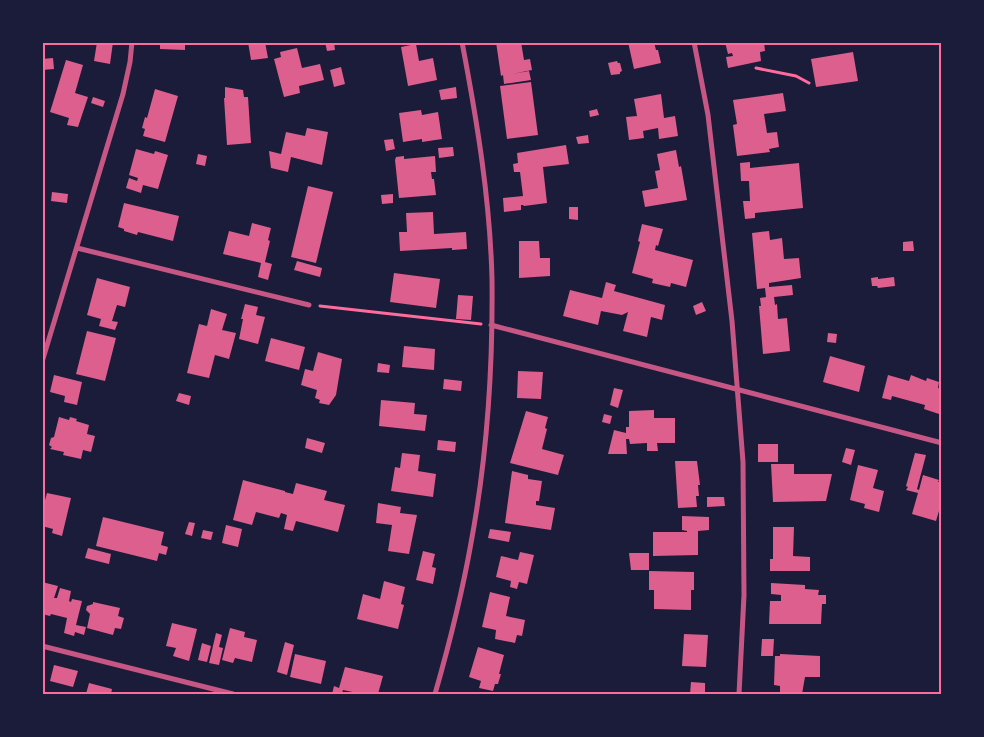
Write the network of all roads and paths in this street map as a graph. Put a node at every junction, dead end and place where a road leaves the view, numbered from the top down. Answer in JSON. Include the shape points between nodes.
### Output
{"nodes":[{"id":1,"x":132,"y":42,"type":"edge"},
{"id":2,"x":462,"y":42,"type":"edge"},
{"id":3,"x":694,"y":42,"type":"edge"},
{"id":4,"x":756,"y":68,"type":"dead end"},
{"id":5,"x":809,"y":82,"type":"dead end"},
{"id":6,"x":77,"y":248,"type":"junction"},
{"id":7,"x":309,"y":305,"type":"dead end"},
{"id":8,"x":335,"y":307,"type":"dead end"},
{"id":9,"x":491,"y":325,"type":"junction"},
{"id":10,"x":42,"y":362,"type":"edge"},
{"id":11,"x":738,"y":390,"type":"junction"},
{"id":12,"x":942,"y":443,"type":"edge"},
{"id":13,"x":42,"y":646,"type":"edge"},
{"id":14,"x":233,"y":694,"type":"edge"},
{"id":15,"x":435,"y":694,"type":"edge"},
{"id":16,"x":739,"y":694,"type":"edge"}],
"edges":[{"from":1,"to":6,"type":"street","via":[[123,94]]},
{"from":2,"to":9,"type":"street","via":[[477,121],[487,202],[492,278]]},
{"from":3,"to":11,"type":"street","via":[[709,125]]},
{"from":4,"to":5,"type":"path"},
{"from":6,"to":7,"type":"street"},
{"from":6,"to":10,"type":"street"},
{"from":8,"to":9,"type":"path"},
{"from":9,"to":11,"type":"street"},
{"from":9,"to":15,"type":"street","via":[[483,458],[471,543],[452,636]]},
{"from":11,"to":12,"type":"street"},
{"from":11,"to":16,"type":"street","via":[[743,462],[744,595]]},
{"from":13,"to":14,"type":"street"}]}
